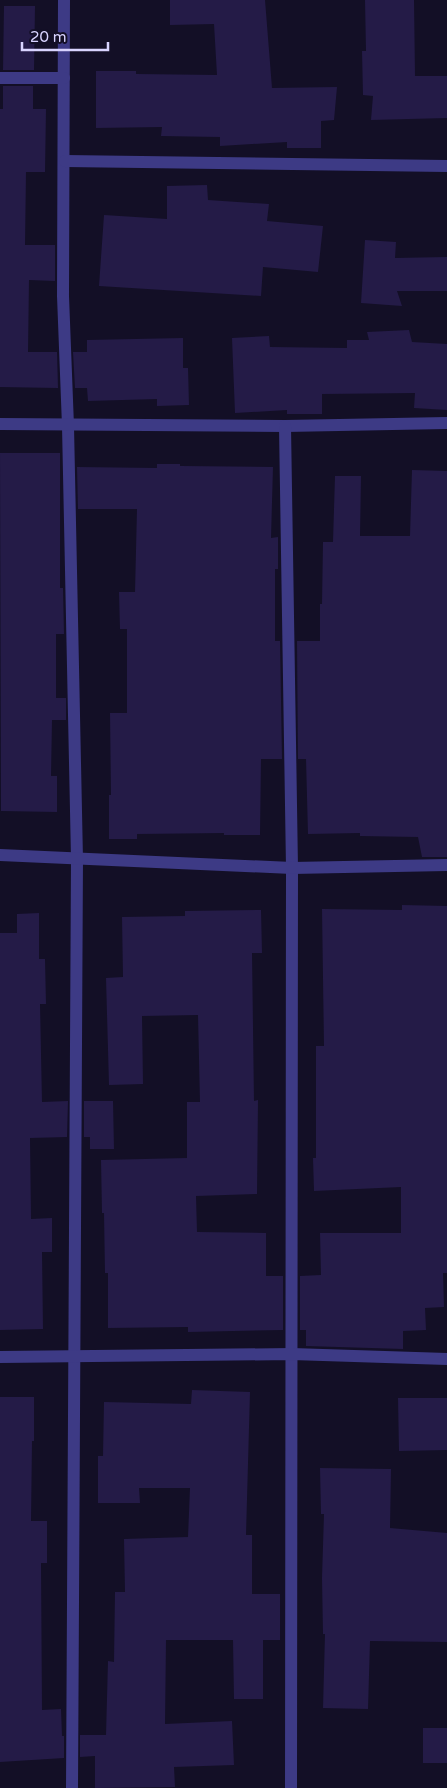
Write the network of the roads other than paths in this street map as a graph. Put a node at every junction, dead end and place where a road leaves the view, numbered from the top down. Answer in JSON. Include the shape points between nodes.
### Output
{"nodes":[{"id":1,"x":64,"y":0,"type":"edge"},
{"id":2,"x":0,"y":78,"type":"edge"},
{"id":3,"x":64,"y":78,"type":"junction"},
{"id":4,"x":64,"y":161,"type":"junction"},
{"id":5,"x":447,"y":166,"type":"edge"},
{"id":6,"x":447,"y":423,"type":"edge"},
{"id":7,"x":0,"y":424,"type":"edge"},
{"id":8,"x":68,"y":426,"type":"junction"},
{"id":9,"x":285,"y":426,"type":"junction"},
{"id":10,"x":0,"y":854,"type":"edge"},
{"id":11,"x":77,"y":859,"type":"junction"},
{"id":12,"x":447,"y":865,"type":"edge"},
{"id":13,"x":292,"y":868,"type":"junction"},
{"id":14,"x":292,"y":1354,"type":"junction"},
{"id":15,"x":0,"y":1357,"type":"edge"},
{"id":16,"x":74,"y":1358,"type":"junction"},
{"id":17,"x":447,"y":1359,"type":"edge"},
{"id":18,"x":72,"y":1788,"type":"edge"},
{"id":19,"x":292,"y":1788,"type":"edge"}],
"edges":[{"from":1,"to":3,"type":"street"},
{"from":2,"to":3,"type":"street"},
{"from":3,"to":4,"type":"street"},
{"from":4,"to":5,"type":"street"},
{"from":4,"to":8,"type":"street","via":[[63,296]]},
{"from":6,"to":9,"type":"street"},
{"from":7,"to":8,"type":"street"},
{"from":8,"to":9,"type":"street"},
{"from":8,"to":11,"type":"street"},
{"from":9,"to":13,"type":"street"},
{"from":10,"to":11,"type":"street"},
{"from":11,"to":13,"type":"street"},
{"from":11,"to":16,"type":"street"},
{"from":12,"to":13,"type":"street"},
{"from":13,"to":14,"type":"street"},
{"from":14,"to":16,"type":"street"},
{"from":14,"to":17,"type":"street"},
{"from":14,"to":19,"type":"street"},
{"from":15,"to":16,"type":"street"},
{"from":16,"to":18,"type":"street"}]}
